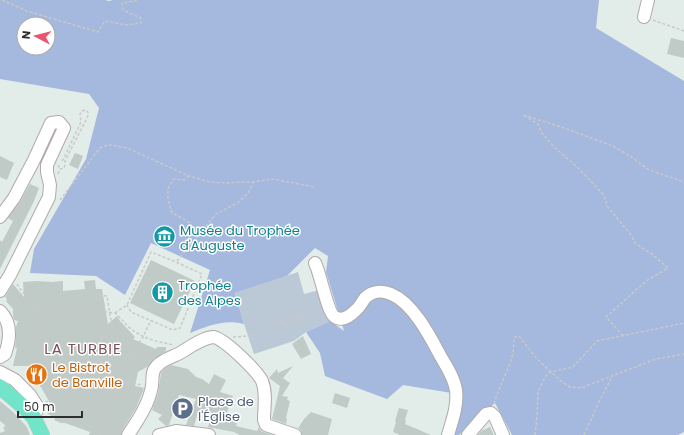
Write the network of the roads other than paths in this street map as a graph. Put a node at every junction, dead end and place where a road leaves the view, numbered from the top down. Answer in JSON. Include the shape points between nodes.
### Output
{"nodes":[{"id":1,"x":648,"y":0,"type":"edge"},
{"id":2,"x":644,"y":17,"type":"road end"},
{"id":3,"x":0,"y":217,"type":"edge"},
{"id":4,"x":315,"y":263,"type":"dead end"},
{"id":5,"x":0,"y":291,"type":"edge"},
{"id":6,"x":0,"y":311,"type":"edge"},
{"id":7,"x":0,"y":357,"type":"edge"},
{"id":8,"x":0,"y":372,"type":"edge"},
{"id":9,"x":0,"y":387,"type":"edge"},
{"id":10,"x":35,"y":412,"type":"junction"},
{"id":11,"x":42,"y":435,"type":"edge"},
{"id":12,"x":128,"y":435,"type":"edge"},
{"id":13,"x":159,"y":435,"type":"edge"},
{"id":14,"x":209,"y":435,"type":"edge"},
{"id":15,"x":295,"y":435,"type":"edge"},
{"id":16,"x":448,"y":435,"type":"edge"},
{"id":17,"x":468,"y":435,"type":"edge"},
{"id":18,"x":502,"y":435,"type":"edge"}],
"edges":[{"from":1,"to":2,"type":"street"},
{"from":3,"to":5,"type":"street","via":[[14,198],[51,123],[59,122],[64,128],[47,165],[49,196]]},
{"from":4,"to":16,"type":"street","via":[[328,306],[336,318],[345,319],[356,311],[366,297],[373,292],[382,291],[404,302],[423,324],[456,389],[455,410]]},
{"from":6,"to":7,"type":"street","via":[[8,322],[9,329],[8,346],[5,354]]},
{"from":8,"to":10,"type":"street","via":[[15,380],[30,395]]},
{"from":9,"to":10,"type":"main road","via":[[27,410]]},
{"from":10,"to":11,"type":"main road"},
{"from":12,"to":15,"type":"street","via":[[144,408],[151,389],[154,369],[200,342],[215,337],[249,365],[262,380],[266,424]]},
{"from":13,"to":14,"type":"street","via":[[177,427]]},
{"from":17,"to":18,"type":"street","via":[[486,414],[491,413]]}]}
